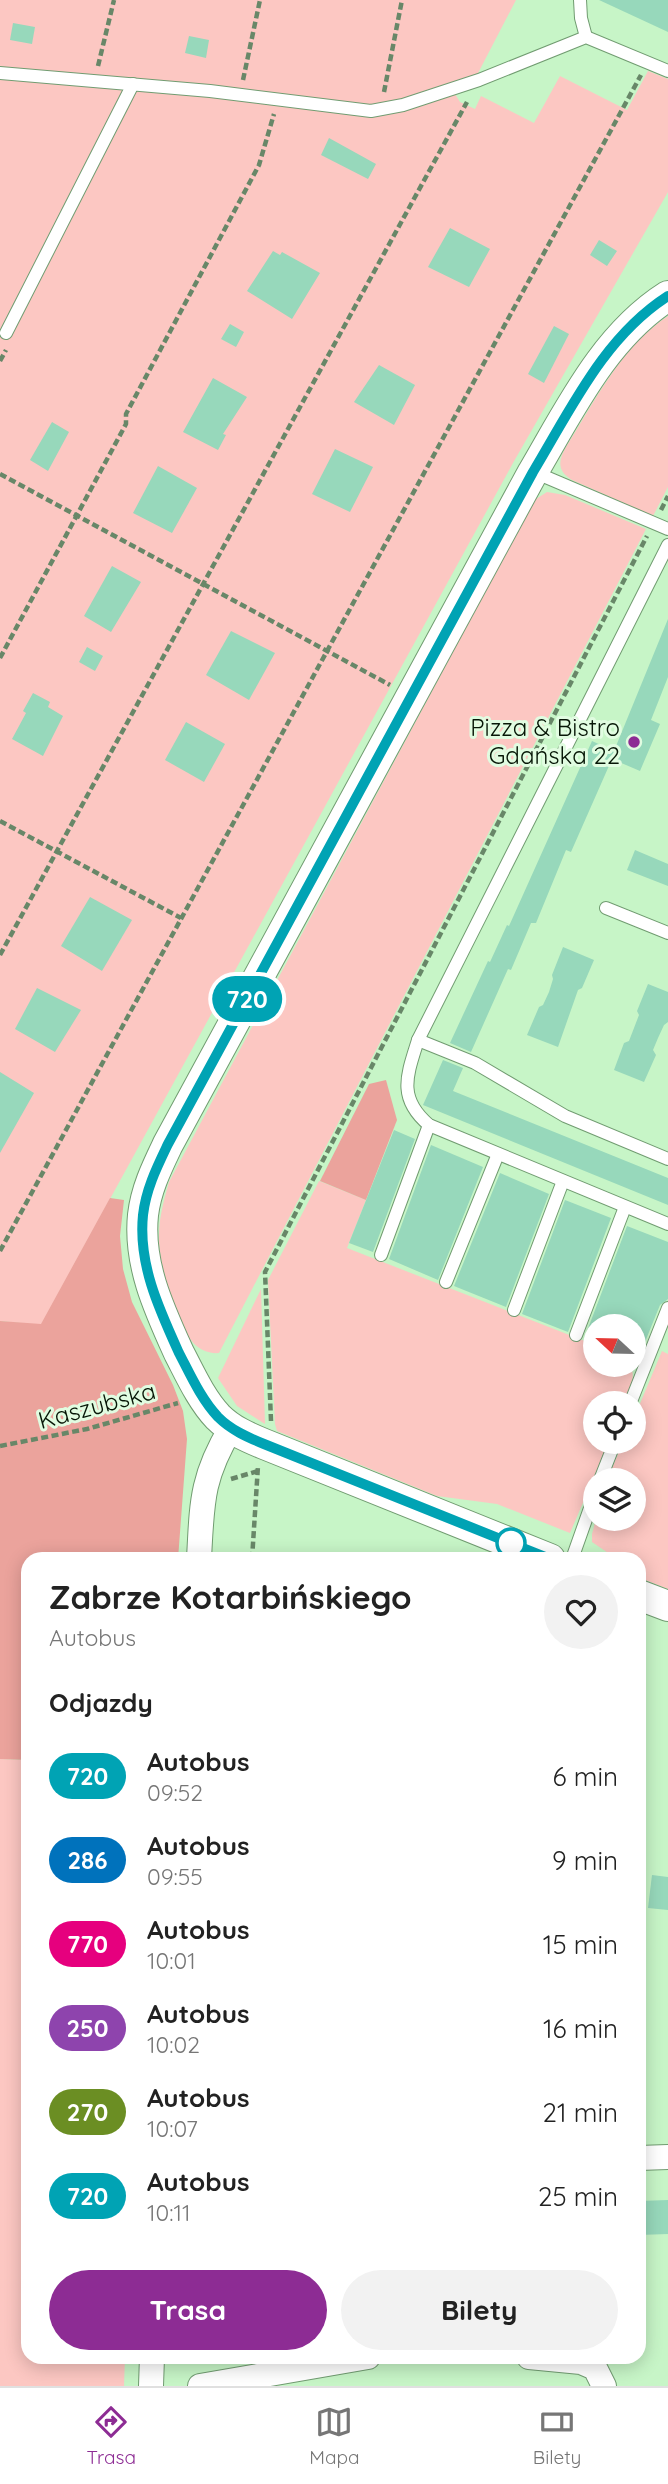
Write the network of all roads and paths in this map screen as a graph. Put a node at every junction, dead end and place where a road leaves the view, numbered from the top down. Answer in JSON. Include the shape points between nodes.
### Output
{"nodes":[{"id":1,"x":114,"y":0,"type":"edge"},
{"id":2,"x":260,"y":0,"type":"edge"},
{"id":3,"x":402,"y":0,"type":"edge"},
{"id":4,"x":580,"y":0,"type":"edge"},
{"id":5,"x":586,"y":37,"type":"junction"},
{"id":6,"x":648,"y":62,"type":"junction"},
{"id":7,"x":668,"y":71,"type":"edge"},
{"id":8,"x":0,"y":73,"type":"edge"},
{"id":9,"x":479,"y":80,"type":"junction"},
{"id":10,"x":95,"y":81,"type":"junction"},
{"id":11,"x":133,"y":84,"type":"junction"},
{"id":12,"x":240,"y":95,"type":"junction"},
{"id":13,"x":276,"y":99,"type":"junction"},
{"id":14,"x":381,"y":110,"type":"junction"},
{"id":15,"x":668,"y":296,"type":"edge"},
{"id":16,"x":6,"y":333,"type":"dead end"},
{"id":17,"x":533,"y":472,"type":"junction"},
{"id":18,"x":0,"y":474,"type":"edge"},
{"id":19,"x":668,"y":496,"type":"edge"},
{"id":20,"x":77,"y":515,"type":"junction"},
{"id":21,"x":654,"y":523,"type":"junction"},
{"id":22,"x":668,"y":529,"type":"edge"},
{"id":23,"x":668,"y":545,"type":"edge"},
{"id":24,"x":203,"y":584,"type":"junction"},
{"id":25,"x":328,"y":650,"type":"junction"},
{"id":26,"x":0,"y":659,"type":"edge"},
{"id":27,"x":411,"y":696,"type":"junction"},
{"id":28,"x":0,"y":821,"type":"edge"},
{"id":29,"x":57,"y":851,"type":"junction"},
{"id":30,"x":606,"y":908,"type":"dead end"},
{"id":31,"x":182,"y":918,"type":"junction"},
{"id":32,"x":668,"y":933,"type":"edge"},
{"id":33,"x":0,"y":955,"type":"edge"},
{"id":34,"x":418,"y":1040,"type":"junction"},
{"id":35,"x":429,"y":1125,"type":"junction"},
{"id":36,"x":498,"y":1154,"type":"junction"},
{"id":37,"x":668,"y":1159,"type":"edge"},
{"id":38,"x":563,"y":1181,"type":"junction"},
{"id":39,"x":625,"y":1207,"type":"junction"},
{"id":40,"x":668,"y":1224,"type":"edge"},
{"id":41,"x":0,"y":1251,"type":"edge"},
{"id":42,"x":380,"y":1255,"type":"dead end"},
{"id":43,"x":446,"y":1282,"type":"dead end"},
{"id":44,"x":668,"y":1308,"type":"edge"},
{"id":45,"x":514,"y":1310,"type":"dead end"},
{"id":46,"x":576,"y":1335,"type":"dead end"},
{"id":47,"x":635,"y":1391,"type":"edge"},
{"id":48,"x":202,"y":1396,"type":"junction"},
{"id":49,"x":231,"y":1428,"type":"junction"},
{"id":50,"x":264,"y":1444,"type":"junction"},
{"id":51,"x":0,"y":1446,"type":"edge"},
{"id":52,"x":583,"y":1528,"type":"edge"},
{"id":53,"x":200,"y":1552,"type":"edge"},
{"id":54,"x":253,"y":1552,"type":"edge"},
{"id":55,"x":533,"y":1552,"type":"edge"},
{"id":56,"x":574,"y":1552,"type":"edge"},
{"id":57,"x":646,"y":1598,"type":"edge"},
{"id":58,"x":668,"y":1606,"type":"edge"},
{"id":59,"x":668,"y":2157,"type":"edge"},
{"id":60,"x":646,"y":2158,"type":"edge"},
{"id":61,"x":152,"y":2364,"type":"edge"},
{"id":62,"x":327,"y":2364,"type":"edge"},
{"id":63,"x":586,"y":2364,"type":"edge"},
{"id":64,"x":152,"y":2386,"type":"edge"},
{"id":65,"x":200,"y":2386,"type":"edge"},
{"id":66,"x":604,"y":2386,"type":"edge"}],
"edges":[{"from":1,"to":10,"type":"path"},
{"from":2,"to":12,"type":"path"},
{"from":3,"to":14,"type":"path"},
{"from":4,"to":5,"type":"lane"},
{"from":5,"to":6,"type":"lane"},
{"from":5,"to":9,"type":"lane"},
{"from":6,"to":7,"type":"lane"},
{"from":6,"to":25,"type":"path"},
{"from":8,"to":10,"type":"lane"},
{"from":9,"to":14,"type":"lane"},
{"from":9,"to":24,"type":"path"},
{"from":10,"to":11,"type":"lane"},
{"from":11,"to":12,"type":"lane"},
{"from":11,"to":16,"type":"lane"},
{"from":12,"to":13,"type":"lane"},
{"from":13,"to":14,"type":"lane"},
{"from":13,"to":20,"type":"path","via":[[259,165]]},
{"from":15,"to":17,"type":"street","via":[[612,347]]},
{"from":17,"to":21,"type":"lane"},
{"from":17,"to":27,"type":"street"},
{"from":18,"to":20,"type":"path"},
{"from":19,"to":21,"type":"path"},
{"from":20,"to":24,"type":"path"},
{"from":20,"to":26,"type":"path"},
{"from":21,"to":22,"type":"lane"},
{"from":21,"to":50,"type":"path","via":[[265,1272],[271,1425]]},
{"from":23,"to":34,"type":"lane"},
{"from":24,"to":25,"type":"path"},
{"from":24,"to":29,"type":"path"},
{"from":25,"to":27,"type":"path"},
{"from":25,"to":31,"type":"path"},
{"from":27,"to":48,"type":"street","via":[[175,1132],[147,1195],[142,1237],[148,1277],[159,1310]]},
{"from":28,"to":29,"type":"path"},
{"from":29,"to":31,"type":"path"},
{"from":29,"to":33,"type":"path"},
{"from":30,"to":32,"type":"lane"},
{"from":31,"to":41,"type":"path"},
{"from":34,"to":35,"type":"lane","via":[[407,1093],[415,1113]]},
{"from":34,"to":37,"type":"lane","via":[[475,1063],[565,1116]]},
{"from":35,"to":36,"type":"lane"},
{"from":35,"to":42,"type":"lane"},
{"from":36,"to":38,"type":"lane"},
{"from":36,"to":43,"type":"lane"},
{"from":38,"to":39,"type":"lane"},
{"from":38,"to":45,"type":"lane"},
{"from":39,"to":40,"type":"lane"},
{"from":39,"to":46,"type":"lane"},
{"from":44,"to":47,"type":"lane"},
{"from":48,"to":49,"type":"street"},
{"from":48,"to":51,"type":"path","name":"Kaszubska","via":[[87,1429]]},
{"from":49,"to":50,"type":"street"},
{"from":49,"to":53,"type":"street","via":[[205,1483]]},
{"from":50,"to":54,"type":"path","via":[[258,1458]]},
{"from":50,"to":55,"type":"street"},
{"from":52,"to":56,"type":"lane"},
{"from":57,"to":58,"type":"street"},
{"from":59,"to":60,"type":"street"},
{"from":61,"to":64,"type":"street"},
{"from":62,"to":65,"type":"street"},
{"from":63,"to":66,"type":"street","via":[[595,2368]]}]}
